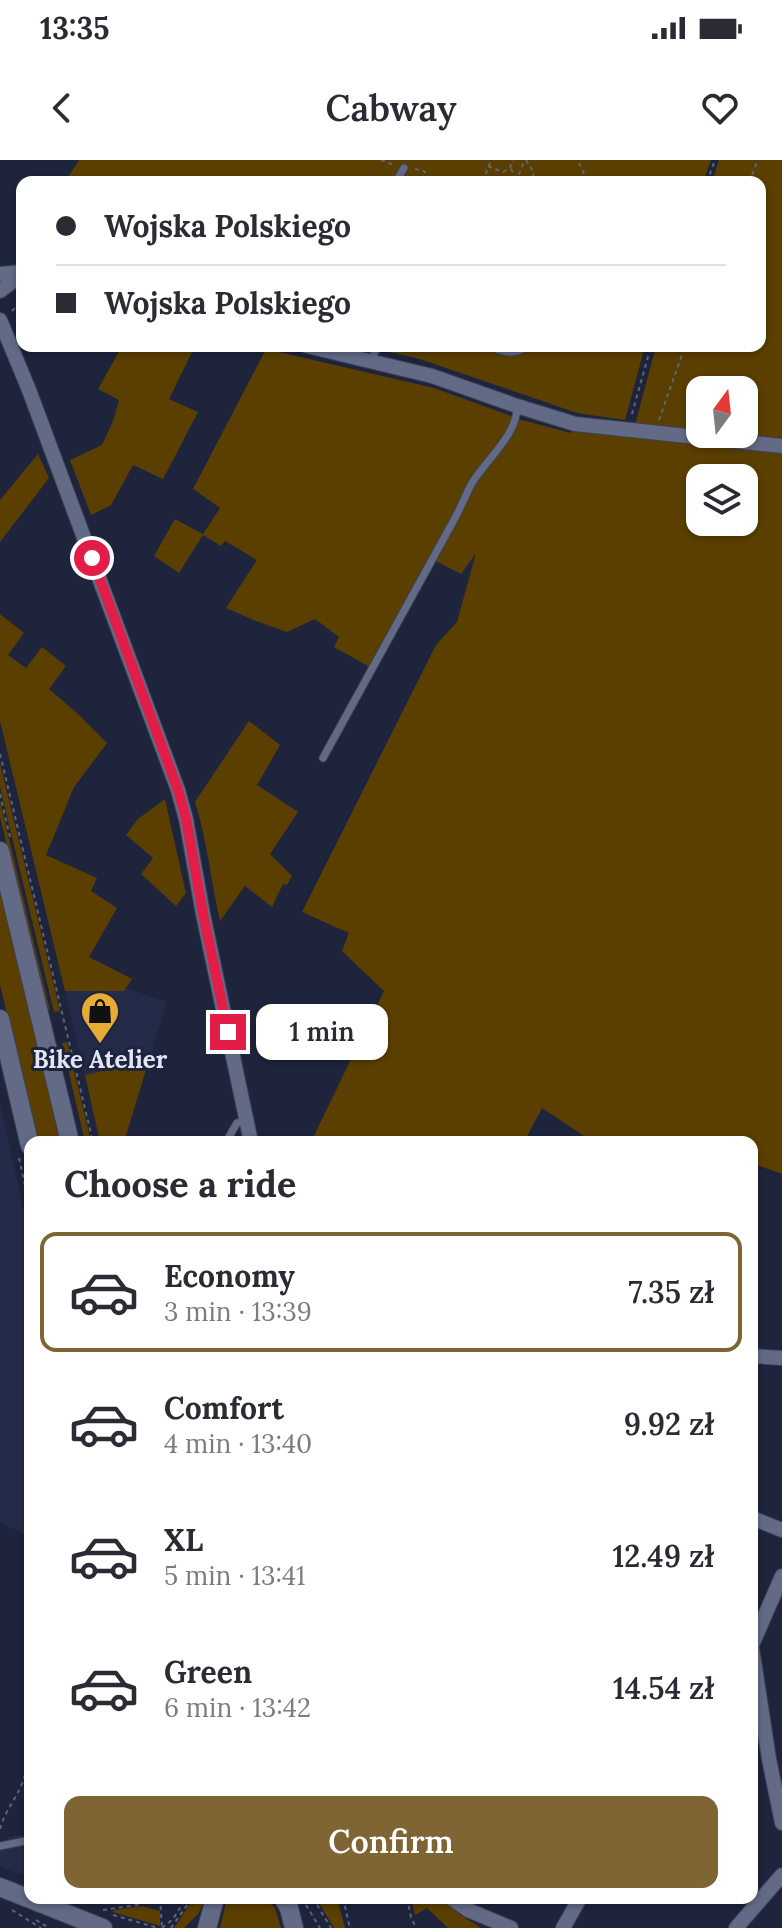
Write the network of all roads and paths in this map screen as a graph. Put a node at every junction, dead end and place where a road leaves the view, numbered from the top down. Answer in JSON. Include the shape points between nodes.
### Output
{"nodes":[{"id":1,"x":381,"y":160,"type":"edge"},
{"id":2,"x":491,"y":160,"type":"edge"},
{"id":3,"x":513,"y":160,"type":"edge"},
{"id":4,"x":579,"y":163,"type":"dead end"},
{"id":5,"x":488,"y":166,"type":"junction"},
{"id":6,"x":404,"y":168,"type":"junction"},
{"id":7,"x":510,"y":168,"type":"junction"},
{"id":8,"x":399,"y":176,"type":"edge"},
{"id":9,"x":428,"y":176,"type":"edge"},
{"id":10,"x":486,"y":176,"type":"edge"},
{"id":11,"x":514,"y":176,"type":"edge"},
{"id":12,"x":585,"y":176,"type":"edge"},
{"id":13,"x":4,"y":317,"type":"edge"},
{"id":14,"x":649,"y":352,"type":"edge"},
{"id":15,"x":683,"y":352,"type":"edge"},
{"id":16,"x":374,"y":353,"type":"edge"},
{"id":17,"x":517,"y":406,"type":"junction"},
{"id":18,"x":628,"y":430,"type":"junction"},
{"id":19,"x":654,"y":434,"type":"junction"},
{"id":20,"x":782,"y":446,"type":"edge"},
{"id":21,"x":0,"y":754,"type":"edge"},
{"id":22,"x":323,"y":758,"type":"dead end"},
{"id":23,"x":0,"y":851,"type":"edge"},
{"id":24,"x":0,"y":1019,"type":"edge"},
{"id":25,"x":246,"y":1120,"type":"junction"},
{"id":26,"x":28,"y":1136,"type":"edge"},
{"id":27,"x":69,"y":1136,"type":"edge"},
{"id":28,"x":92,"y":1136,"type":"edge"},
{"id":29,"x":229,"y":1136,"type":"edge"},
{"id":30,"x":250,"y":1136,"type":"edge"},
{"id":31,"x":758,"y":1356,"type":"edge"},
{"id":32,"x":782,"y":1358,"type":"edge"},
{"id":33,"x":758,"y":1520,"type":"edge"},
{"id":34,"x":782,"y":1530,"type":"edge"},
{"id":35,"x":782,"y":1576,"type":"edge"},
{"id":36,"x":758,"y":1632,"type":"edge"},
{"id":37,"x":758,"y":1674,"type":"edge"},
{"id":38,"x":776,"y":1757,"type":"edge"},
{"id":39,"x":24,"y":1778,"type":"edge"},
{"id":40,"x":782,"y":1823,"type":"edge"},
{"id":41,"x":0,"y":1829,"type":"edge"},
{"id":42,"x":24,"y":1841,"type":"edge"},
{"id":43,"x":0,"y":1846,"type":"edge"},
{"id":44,"x":782,"y":1875,"type":"edge"},
{"id":45,"x":0,"y":1887,"type":"edge"},
{"id":46,"x":24,"y":1897,"type":"edge"},
{"id":47,"x":758,"y":1903,"type":"edge"},
{"id":48,"x":43,"y":1904,"type":"edge"},
{"id":49,"x":138,"y":1904,"type":"edge"},
{"id":50,"x":161,"y":1904,"type":"edge"},
{"id":51,"x":182,"y":1904,"type":"edge"},
{"id":52,"x":188,"y":1904,"type":"edge"},
{"id":53,"x":213,"y":1904,"type":"edge"},
{"id":54,"x":285,"y":1904,"type":"edge"},
{"id":55,"x":306,"y":1904,"type":"edge"},
{"id":56,"x":317,"y":1904,"type":"edge"},
{"id":57,"x":344,"y":1904,"type":"edge"},
{"id":58,"x":408,"y":1904,"type":"edge"},
{"id":59,"x":460,"y":1904,"type":"edge"},
{"id":60,"x":577,"y":1904,"type":"edge"},
{"id":61,"x":757,"y":1904,"type":"edge"},
{"id":62,"x":10,"y":1909,"type":"dead end"},
{"id":63,"x":205,"y":1925,"type":"edge"},
{"id":64,"x":41,"y":1928,"type":"edge"},
{"id":65,"x":103,"y":1928,"type":"edge"},
{"id":66,"x":161,"y":1928,"type":"edge"},
{"id":67,"x":171,"y":1928,"type":"edge"},
{"id":68,"x":294,"y":1928,"type":"edge"},
{"id":69,"x":320,"y":1928,"type":"edge"},
{"id":70,"x":331,"y":1928,"type":"edge"},
{"id":71,"x":350,"y":1928,"type":"edge"},
{"id":72,"x":416,"y":1928,"type":"edge"},
{"id":73,"x":511,"y":1928,"type":"edge"},
{"id":74,"x":563,"y":1928,"type":"edge"},
{"id":75,"x":736,"y":1928,"type":"edge"}],
"edges":[{"from":1,"to":6,"type":"path"},
{"from":2,"to":5,"type":"path"},
{"from":3,"to":7,"type":"path"},
{"from":4,"to":12,"type":"path"},
{"from":5,"to":7,"type":"path","via":[[503,172]]},
{"from":5,"to":10,"type":"path"},
{"from":6,"to":8,"type":"lane"},
{"from":6,"to":9,"type":"path"},
{"from":7,"to":11,"type":"path"},
{"from":13,"to":25,"type":"street","via":[[178,790]]},
{"from":14,"to":18,"type":"path"},
{"from":15,"to":19,"type":"path"},
{"from":16,"to":17,"type":"street"},
{"from":17,"to":18,"type":"street","via":[[575,424]]},
{"from":17,"to":22,"type":"lane","via":[[513,426],[473,482]]},
{"from":18,"to":19,"type":"street"},
{"from":19,"to":20,"type":"street"},
{"from":21,"to":28,"type":"path"},
{"from":23,"to":27,"type":"main road"},
{"from":24,"to":26,"type":"main road"},
{"from":25,"to":29,"type":"lane","via":[[237,1123]]},
{"from":25,"to":30,"type":"street"},
{"from":31,"to":32,"type":"street"},
{"from":33,"to":34,"type":"street"},
{"from":35,"to":36,"type":"street"},
{"from":37,"to":38,"type":"street"},
{"from":38,"to":40,"type":"street"},
{"from":39,"to":41,"type":"path"},
{"from":42,"to":43,"type":"lane"},
{"from":44,"to":47,"type":"street"},
{"from":45,"to":46,"type":"main road"},
{"from":48,"to":65,"type":"main road"},
{"from":49,"to":66,"type":"path","via":[[106,1910]]},
{"from":50,"to":66,"type":"path"},
{"from":51,"to":66,"type":"path"},
{"from":52,"to":67,"type":"path"},
{"from":53,"to":63,"type":"main road"},
{"from":54,"to":68,"type":"main road"},
{"from":55,"to":69,"type":"path"},
{"from":56,"to":70,"type":"path"},
{"from":57,"to":71,"type":"path"},
{"from":58,"to":72,"type":"path"},
{"from":59,"to":73,"type":"street"},
{"from":60,"to":74,"type":"street"},
{"from":61,"to":75,"type":"street"},
{"from":62,"to":64,"type":"path"}]}
